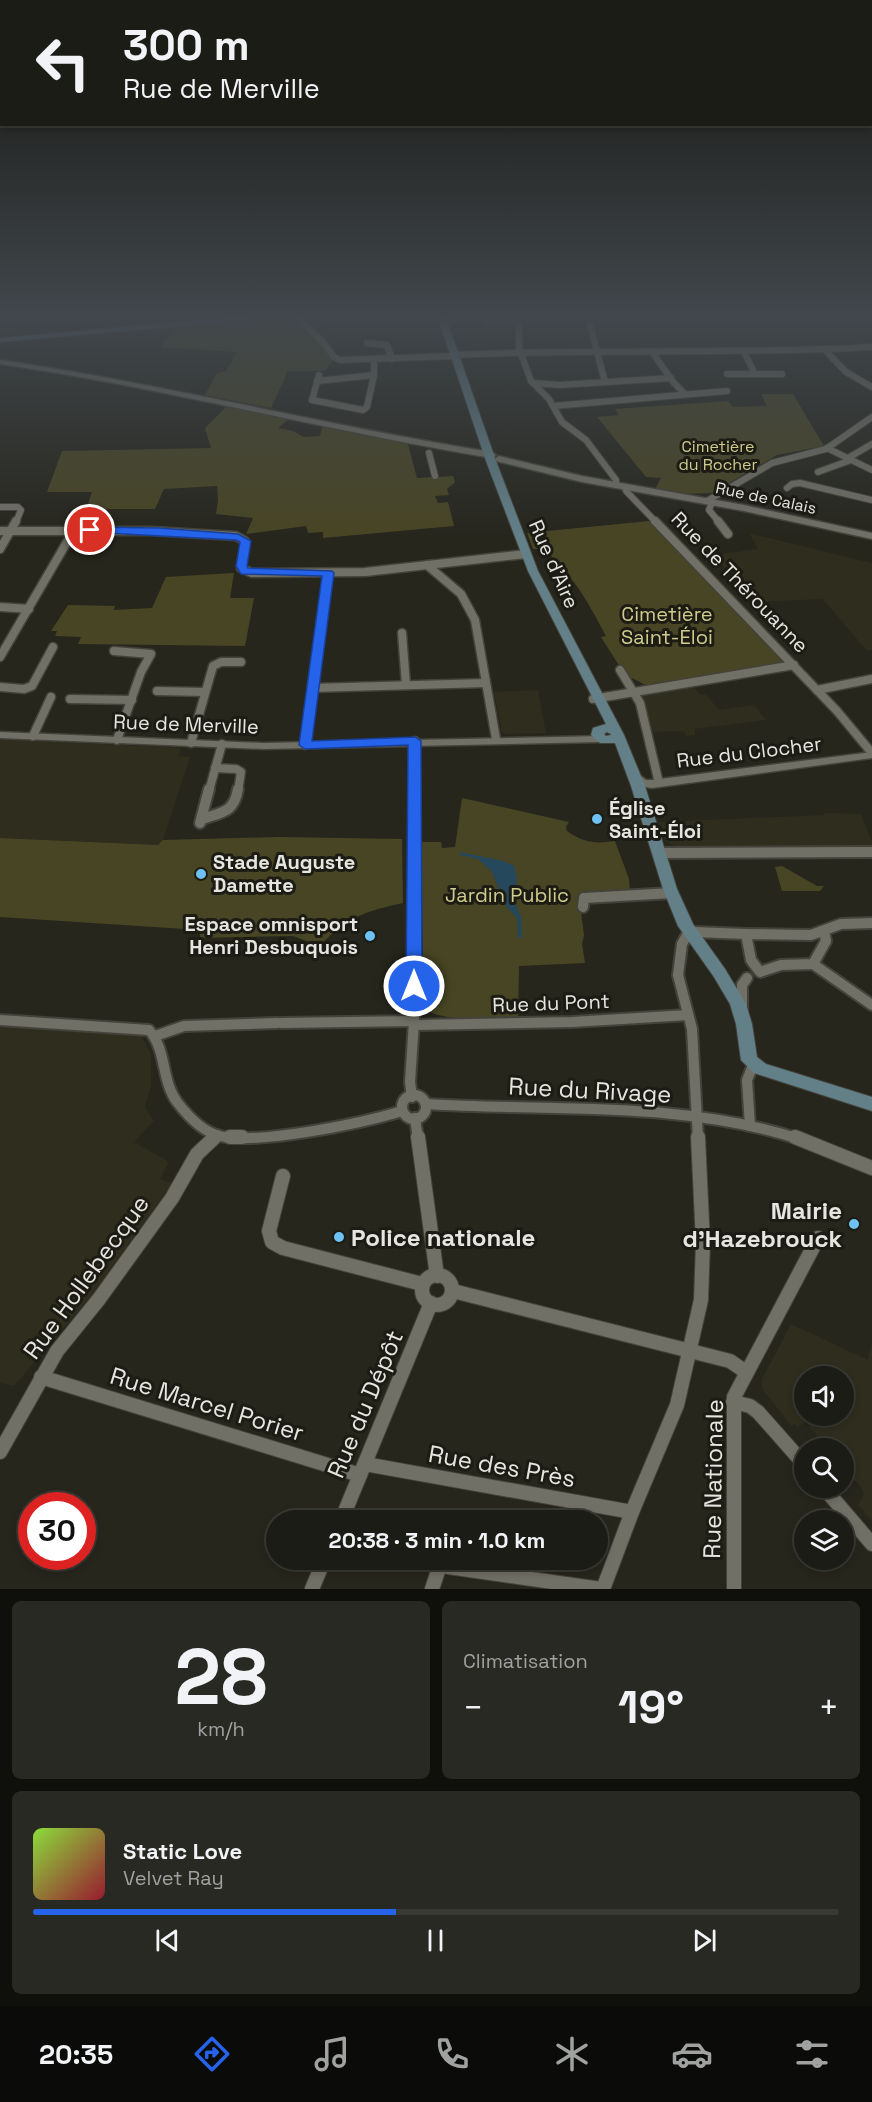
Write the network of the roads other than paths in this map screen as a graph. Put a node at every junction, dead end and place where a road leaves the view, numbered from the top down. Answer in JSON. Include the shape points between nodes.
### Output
{"nodes":[{"id":1,"x":156,"y":389,"type":"edge"},
{"id":2,"x":315,"y":389,"type":"edge"},
{"id":3,"x":371,"y":389,"type":"edge"},
{"id":4,"x":467,"y":389,"type":"edge"},
{"id":5,"x":538,"y":389,"type":"edge"},
{"id":6,"x":681,"y":389,"type":"edge"},
{"id":7,"x":727,"y":391,"type":"dead end"},
{"id":8,"x":686,"y":394,"type":"junction"},
{"id":9,"x":553,"y":406,"type":"junction"},
{"id":10,"x":872,"y":417,"type":"edge"},
{"id":11,"x":872,"y":444,"type":"edge"},
{"id":12,"x":827,"y":448,"type":"junction"},
{"id":13,"x":433,"y":449,"type":"junction"},
{"id":14,"x":493,"y":459,"type":"junction"},
{"id":15,"x":850,"y":459,"type":"junction"},
{"id":16,"x":872,"y":470,"type":"edge"},
{"id":17,"x":818,"y":472,"type":"dead end"},
{"id":18,"x":435,"y":476,"type":"dead end"},
{"id":19,"x":621,"y":486,"type":"junction"},
{"id":20,"x":787,"y":488,"type":"dead end"},
{"id":21,"x":642,"y":490,"type":"junction"},
{"id":22,"x":872,"y":500,"type":"edge"},
{"id":23,"x":635,"y":501,"type":"junction"},
{"id":24,"x":709,"y":501,"type":"junction"},
{"id":25,"x":0,"y":507,"type":"edge"},
{"id":26,"x":74,"y":530,"type":"junction"},
{"id":27,"x":0,"y":531,"type":"edge"},
{"id":28,"x":12,"y":531,"type":"junction"},
{"id":29,"x":728,"y":534,"type":"dead end"},
{"id":30,"x":872,"y":536,"type":"edge"},
{"id":31,"x":0,"y":549,"type":"edge"},
{"id":32,"x":526,"y":554,"type":"junction"},
{"id":33,"x":427,"y":565,"type":"junction"},
{"id":34,"x":328,"y":573,"type":"junction"},
{"id":35,"x":0,"y":607,"type":"edge"},
{"id":36,"x":28,"y":609,"type":"junction"},
{"id":37,"x":402,"y":633,"type":"dead end"},
{"id":38,"x":53,"y":646,"type":"dead end"},
{"id":39,"x":114,"y":651,"type":"dead end"},
{"id":40,"x":0,"y":657,"type":"edge"},
{"id":41,"x":241,"y":662,"type":"dead end"},
{"id":42,"x":794,"y":665,"type":"junction"},
{"id":43,"x":620,"y":670,"type":"dead end"},
{"id":44,"x":872,"y":680,"type":"edge"},
{"id":45,"x":486,"y":683,"type":"junction"},
{"id":46,"x":406,"y":685,"type":"junction"},
{"id":47,"x":0,"y":687,"type":"edge"},
{"id":48,"x":312,"y":688,"type":"junction"},
{"id":49,"x":817,"y":690,"type":"junction"},
{"id":50,"x":157,"y":691,"type":"dead end"},
{"id":51,"x":205,"y":692,"type":"junction"},
{"id":52,"x":635,"y":692,"type":"junction"},
{"id":53,"x":51,"y":697,"type":"dead end"},
{"id":54,"x":597,"y":698,"type":"junction"},
{"id":55,"x":70,"y":699,"type":"dead end"},
{"id":56,"x":132,"y":700,"type":"junction"},
{"id":57,"x":607,"y":734,"type":"junction"},
{"id":58,"x":0,"y":735,"type":"edge"},
{"id":59,"x":33,"y":736,"type":"junction"},
{"id":60,"x":496,"y":739,"type":"junction"},
{"id":61,"x":117,"y":740,"type":"junction"},
{"id":62,"x":415,"y":742,"type":"junction"},
{"id":63,"x":191,"y":743,"type":"junction"},
{"id":64,"x":222,"y":744,"type":"junction"},
{"id":65,"x":305,"y":745,"type":"junction"},
{"id":66,"x":872,"y":753,"type":"edge"},
{"id":67,"x":215,"y":768,"type":"junction"},
{"id":68,"x":634,"y":776,"type":"junction"},
{"id":69,"x":659,"y":783,"type":"junction"},
{"id":70,"x":872,"y":852,"type":"edge"},
{"id":71,"x":659,"y":853,"type":"junction"},
{"id":72,"x":672,"y":893,"type":"junction"},
{"id":73,"x":582,"y":907,"type":"dead end"},
{"id":74,"x":872,"y":923,"type":"edge"},
{"id":75,"x":824,"y":931,"type":"junction"},
{"id":76,"x":691,"y":933,"type":"junction"},
{"id":77,"x":746,"y":934,"type":"junction"},
{"id":78,"x":813,"y":964,"type":"junction"},
{"id":79,"x":759,"y":972,"type":"junction"},
{"id":80,"x":747,"y":978,"type":"junction"},
{"id":81,"x":726,"y":983,"type":"junction"},
{"id":82,"x":872,"y":1005,"type":"edge"},
{"id":83,"x":688,"y":1015,"type":"junction"},
{"id":84,"x":742,"y":1015,"type":"junction"},
{"id":85,"x":0,"y":1020,"type":"edge"},
{"id":86,"x":414,"y":1023,"type":"junction"},
{"id":87,"x":152,"y":1033,"type":"junction"},
{"id":88,"x":753,"y":1065,"type":"junction"},
{"id":89,"x":412,"y":1097,"type":"junction"},
{"id":90,"x":427,"y":1104,"type":"junction"},
{"id":91,"x":872,"y":1104,"type":"edge"},
{"id":92,"x":402,"y":1111,"type":"junction"},
{"id":93,"x":697,"y":1117,"type":"junction"},
{"id":94,"x":415,"y":1118,"type":"junction"},
{"id":95,"x":750,"y":1126,"type":"junction"},
{"id":96,"x":217,"y":1135,"type":"junction"},
{"id":97,"x":872,"y":1168,"type":"edge"},
{"id":98,"x":283,"y":1176,"type":"dead end"},
{"id":99,"x":818,"y":1238,"type":"dead end"},
{"id":100,"x":437,"y":1275,"type":"junction"},
{"id":101,"x":422,"y":1284,"type":"junction"},
{"id":102,"x":453,"y":1291,"type":"junction"},
{"id":103,"x":431,"y":1303,"type":"junction"},
{"id":104,"x":691,"y":1352,"type":"junction"},
{"id":105,"x":746,"y":1372,"type":"junction"},
{"id":106,"x":41,"y":1377,"type":"junction"},
{"id":107,"x":733,"y":1402,"type":"junction"},
{"id":108,"x":0,"y":1452,"type":"edge"},
{"id":109,"x":794,"y":1453,"type":"edge"},
{"id":110,"x":362,"y":1469,"type":"junction"},
{"id":111,"x":833,"y":1498,"type":"edge"},
{"id":112,"x":345,"y":1510,"type":"edge"},
{"id":113,"x":632,"y":1512,"type":"junction"},
{"id":114,"x":872,"y":1544,"type":"edge"},
{"id":115,"x":320,"y":1570,"type":"edge"},
{"id":116,"x":438,"y":1570,"type":"edge"},
{"id":117,"x":474,"y":1570,"type":"edge"},
{"id":118,"x":312,"y":1589,"type":"edge"},
{"id":119,"x":432,"y":1589,"type":"edge"},
{"id":120,"x":602,"y":1589,"type":"edge"},
{"id":121,"x":734,"y":1589,"type":"edge"}],
"edges":[{"from":1,"to":13,"type":"street","name":"Rue de Calais"},
{"from":2,"to":3,"type":"street","via":[[312,400],[361,410],[368,406]]},
{"from":4,"to":14,"type":"main road","name":"Rue d'Aire"},
{"from":5,"to":9,"type":"street","name":"Rue de Thérouanne"},
{"from":6,"to":8,"type":"street"},
{"from":7,"to":8,"type":"street"},
{"from":8,"to":9,"type":"street"},
{"from":9,"to":19,"type":"street","name":"Rue de Thérouanne","via":[[564,424],[585,440]]},
{"from":10,"to":12,"type":"street"},
{"from":11,"to":15,"type":"street"},
{"from":12,"to":15,"type":"street"},
{"from":12,"to":24,"type":"street","via":[[772,462]]},
{"from":13,"to":14,"type":"street","name":"Rue de Calais"},
{"from":13,"to":18,"type":"street"},
{"from":14,"to":19,"type":"street","name":"Rue de Calais"},
{"from":14,"to":32,"type":"main road","name":"Rue d'Aire"},
{"from":15,"to":16,"type":"street"},
{"from":15,"to":17,"type":"street"},
{"from":19,"to":21,"type":"street","name":"Rue de Calais"},
{"from":19,"to":23,"type":"street","name":"Rue de Thérouanne"},
{"from":20,"to":22,"type":"street","via":[[800,483]]},
{"from":21,"to":23,"type":"street"},
{"from":21,"to":24,"type":"street","name":"Rue de Calais"},
{"from":23,"to":42,"type":"street","name":"Rue de Thérouanne"},
{"from":24,"to":29,"type":"street","via":[[709,511]]},
{"from":24,"to":30,"type":"street","name":"Rue de Calais"},
{"from":25,"to":28,"type":"street","via":[[21,509]]},
{"from":26,"to":28,"type":"street"},
{"from":26,"to":34,"type":"street","via":[[238,537],[245,541],[241,566],[245,571]]},
{"from":26,"to":36,"type":"street"},
{"from":27,"to":28,"type":"street"},
{"from":28,"to":31,"type":"street"},
{"from":32,"to":33,"type":"street"},
{"from":32,"to":54,"type":"main road","name":"Rue d'Aire"},
{"from":33,"to":34,"type":"street"},
{"from":33,"to":45,"type":"street","via":[[467,603],[481,641]]},
{"from":34,"to":48,"type":"street"},
{"from":35,"to":36,"type":"street"},
{"from":36,"to":40,"type":"street"},
{"from":37,"to":46,"type":"street"},
{"from":38,"to":47,"type":"street","via":[[32,686]]},
{"from":39,"to":56,"type":"street","via":[[151,653]]},
{"from":41,"to":51,"type":"street","via":[[213,666]]},
{"from":42,"to":49,"type":"street","name":"Rue de Thérouanne"},
{"from":42,"to":52,"type":"street"},
{"from":43,"to":52,"type":"street"},
{"from":44,"to":49,"type":"street"},
{"from":45,"to":46,"type":"street"},
{"from":45,"to":60,"type":"street"},
{"from":46,"to":48,"type":"street"},
{"from":48,"to":65,"type":"street"},
{"from":49,"to":66,"type":"street","name":"Rue de Thérouanne"},
{"from":50,"to":51,"type":"street"},
{"from":51,"to":63,"type":"street"},
{"from":52,"to":54,"type":"street"},
{"from":52,"to":69,"type":"street"},
{"from":53,"to":59,"type":"street"},
{"from":54,"to":57,"type":"main road","name":"Rue d'Aire"},
{"from":55,"to":56,"type":"street"},
{"from":56,"to":61,"type":"street"},
{"from":57,"to":60,"type":"street","name":"Rue de Merville"},
{"from":57,"to":62,"type":"street","name":"Rue de Merville"},
{"from":57,"to":68,"type":"main road","name":"Rue d'Aire","via":[[624,753]]},
{"from":58,"to":59,"type":"street","name":"Rue de Merville"},
{"from":59,"to":61,"type":"street","name":"Rue de Merville"},
{"from":60,"to":62,"type":"street","name":"Rue de Merville"},
{"from":61,"to":63,"type":"street","name":"Rue de Merville"},
{"from":62,"to":65,"type":"street","name":"Rue de Merville"},
{"from":62,"to":86,"type":"street"},
{"from":63,"to":64,"type":"street","name":"Rue de Merville"},
{"from":64,"to":65,"type":"street","name":"Rue de Merville"},
{"from":64,"to":67,"type":"street"},
{"from":66,"to":69,"type":"street","name":"Rue du Clocher"},
{"from":67,"to":67,"type":"street","via":[[241,772],[236,803],[201,821]]},
{"from":68,"to":69,"type":"street","name":"Rue du Clocher","via":[[644,784]]},
{"from":68,"to":71,"type":"main road","name":"Rue d'Aire"},
{"from":70,"to":71,"type":"street"},
{"from":71,"to":72,"type":"main road","name":"Rue d'Aire"},
{"from":72,"to":73,"type":"street","via":[[584,898]]},
{"from":72,"to":76,"type":"main road","name":"Rue d'Aire"},
{"from":74,"to":75,"type":"street","via":[[841,924]]},
{"from":75,"to":77,"type":"street","via":[[806,935]]},
{"from":75,"to":78,"type":"street","via":[[826,941]]},
{"from":76,"to":77,"type":"street"},
{"from":76,"to":81,"type":"main road","name":"Rue d'Aire"},
{"from":76,"to":83,"type":"street","via":[[683,941],[678,975]]},
{"from":77,"to":79,"type":"street","via":[[751,960]]},
{"from":78,"to":79,"type":"street","via":[[781,965]]},
{"from":78,"to":82,"type":"street"},
{"from":79,"to":80,"type":"street"},
{"from":80,"to":81,"type":"street"},
{"from":80,"to":84,"type":"street","via":[[742,985]]},
{"from":81,"to":84,"type":"main road","name":"Rue d'Aire"},
{"from":83,"to":86,"type":"street","name":"Rue du Pont"},
{"from":83,"to":93,"type":"street"},
{"from":84,"to":88,"type":"main road","name":"Rue d'Aire","via":[[748,1057]]},
{"from":85,"to":87,"type":"street"},
{"from":86,"to":87,"type":"street","name":"Rue du Pont","via":[[184,1026]]},
{"from":86,"to":89,"type":"street"},
{"from":87,"to":96,"type":"street","via":[[174,1098]]},
{"from":88,"to":91,"type":"main road"},
{"from":88,"to":95,"type":"street","via":[[747,1080]]},
{"from":89,"to":90,"type":"street"},
{"from":89,"to":92,"type":"street","via":[[403,1102]]},
{"from":90,"to":93,"type":"street","name":"Rue du Rivage"},
{"from":90,"to":94,"type":"street","via":[[425,1113]]},
{"from":92,"to":94,"type":"street"},
{"from":92,"to":96,"type":"street","via":[[259,1137]]},
{"from":93,"to":95,"type":"street","name":"Rue du Rivage"},
{"from":93,"to":104,"type":"street","via":[[703,1278]]},
{"from":94,"to":100,"type":"street"},
{"from":95,"to":97,"type":"street","name":"Rue du Rivage","via":[[825,1148]]},
{"from":96,"to":106,"type":"street","name":"Rue Hollebecque","via":[[197,1154],[172,1198]]},
{"from":98,"to":101,"type":"street","via":[[269,1231],[275,1244]]},
{"from":99,"to":105,"type":"street","name":"Rue Nationale"},
{"from":100,"to":101,"type":"street"},
{"from":100,"to":102,"type":"street","via":[[448,1280]]},
{"from":101,"to":103,"type":"street","via":[[421,1294]]},
{"from":102,"to":103,"type":"street","via":[[445,1302]]},
{"from":102,"to":104,"type":"street"},
{"from":103,"to":110,"type":"street","name":"Rue du Dépôt"},
{"from":104,"to":105,"type":"street","via":[[730,1362]]},
{"from":104,"to":113,"type":"street","via":[[677,1405]]},
{"from":105,"to":107,"type":"street","name":"Rue Nationale"},
{"from":106,"to":108,"type":"street","name":"Rue Hollebecque"},
{"from":106,"to":110,"type":"street","name":"Rue Marcel Porier"},
{"from":107,"to":109,"type":"street","via":[[758,1412]]},
{"from":107,"to":121,"type":"street","name":"Rue Nationale"},
{"from":110,"to":112,"type":"street","name":"Rue du Dépôt"},
{"from":110,"to":113,"type":"street","name":"Rue des Près"},
{"from":111,"to":114,"type":"street"},
{"from":113,"to":120,"type":"street"},
{"from":115,"to":118,"type":"street"},
{"from":116,"to":119,"type":"street"},
{"from":117,"to":120,"type":"street"}]}
